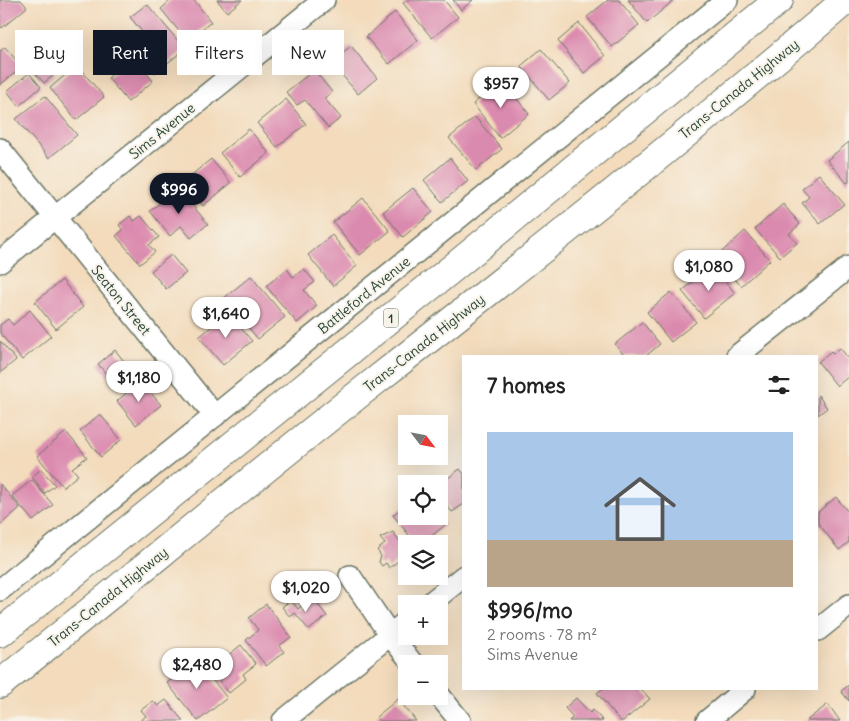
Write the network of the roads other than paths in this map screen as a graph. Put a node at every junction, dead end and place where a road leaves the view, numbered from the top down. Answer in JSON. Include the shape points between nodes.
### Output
{"nodes":[{"id":1,"x":324,"y":0,"type":"edge"},
{"id":2,"x":727,"y":0,"type":"edge"},
{"id":3,"x":778,"y":0,"type":"edge"},
{"id":4,"x":846,"y":0,"type":"edge"},
{"id":5,"x":0,"y":149,"type":"edge"},
{"id":6,"x":50,"y":213,"type":"junction"},
{"id":7,"x":0,"y":262,"type":"edge"},
{"id":8,"x":849,"y":266,"type":"edge"},
{"id":9,"x":738,"y":355,"type":"edge"},
{"id":10,"x":215,"y":416,"type":"junction"},
{"id":11,"x":350,"y":576,"type":"dead end"},
{"id":12,"x":462,"y":578,"type":"edge"},
{"id":13,"x":0,"y":590,"type":"edge"},
{"id":14,"x":440,"y":595,"type":"edge"},
{"id":15,"x":849,"y":605,"type":"edge"},
{"id":16,"x":398,"y":629,"type":"edge"},
{"id":17,"x":818,"y":630,"type":"edge"},
{"id":18,"x":0,"y":633,"type":"edge"},
{"id":19,"x":0,"y":684,"type":"edge"},
{"id":20,"x":744,"y":690,"type":"edge"},
{"id":21,"x":447,"y":705,"type":"edge"},
{"id":22,"x":283,"y":721,"type":"edge"},
{"id":23,"x":460,"y":721,"type":"edge"},
{"id":24,"x":707,"y":721,"type":"edge"}],
"edges":[{"from":1,"to":6,"type":"street","name":"Sims Avenue"},
{"from":2,"to":10,"type":"street","name":"Battleford Avenue"},
{"from":3,"to":18,"type":"highway","number":"1","via":[[462,261]]},
{"from":4,"to":19,"type":"highway","name":"Trans-Canada Highway","via":[[514,273]]},
{"from":5,"to":6,"type":"street","name":"Seaton Street"},
{"from":6,"to":7,"type":"street","name":"Sims Avenue"},
{"from":6,"to":10,"type":"street","name":"Seaton Street"},
{"from":8,"to":9,"type":"street"},
{"from":10,"to":13,"type":"street","name":"Battleford Avenue"},
{"from":11,"to":16,"type":"street"},
{"from":12,"to":14,"type":"street"},
{"from":15,"to":17,"type":"street"},
{"from":16,"to":22,"type":"street"},
{"from":20,"to":24,"type":"street"},
{"from":21,"to":23,"type":"street"}]}
